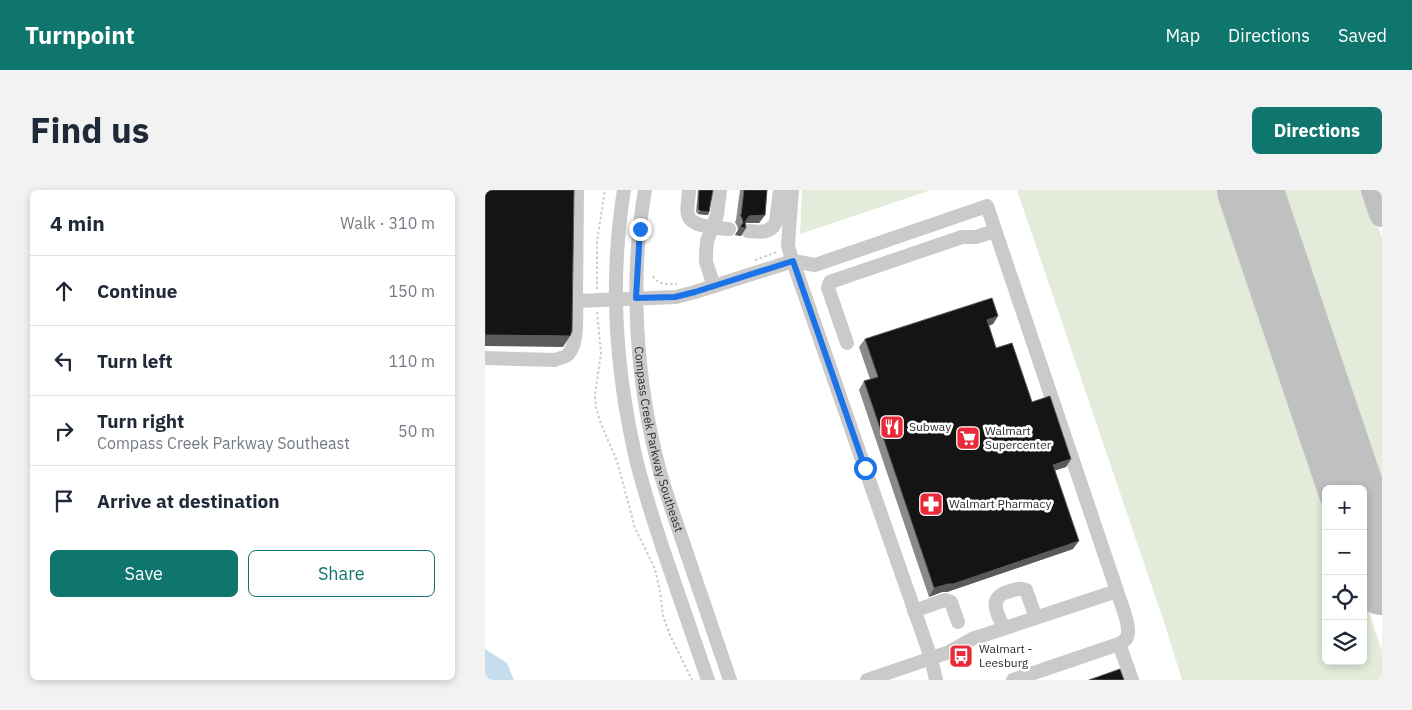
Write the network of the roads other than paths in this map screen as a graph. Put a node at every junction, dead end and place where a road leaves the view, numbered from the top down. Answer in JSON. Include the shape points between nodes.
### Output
{"nodes":[{"id":1,"x":577,"y":190,"type":"edge"},
{"id":2,"x":624,"y":190,"type":"edge"},
{"id":3,"x":645,"y":190,"type":"edge"},
{"id":4,"x":689,"y":190,"type":"edge"},
{"id":5,"x":720,"y":190,"type":"edge"},
{"id":6,"x":780,"y":190,"type":"edge"},
{"id":7,"x":792,"y":190,"type":"edge"},
{"id":8,"x":712,"y":227,"type":"junction"},
{"id":9,"x":729,"y":229,"type":"dead end"},
{"id":10,"x":748,"y":231,"type":"edge"},
{"id":11,"x":995,"y":231,"type":"junction"},
{"id":12,"x":791,"y":255,"type":"junction"},
{"id":13,"x":714,"y":286,"type":"junction"},
{"id":14,"x":636,"y":298,"type":"junction"},
{"id":15,"x":615,"y":299,"type":"junction"},
{"id":16,"x":576,"y":301,"type":"junction"},
{"id":17,"x":847,"y":343,"type":"dead end"},
{"id":18,"x":485,"y":358,"type":"edge"},
{"id":19,"x":672,"y":509,"type":"junction"},
{"id":20,"x":652,"y":516,"type":"junction"},
{"id":21,"x":1117,"y":591,"type":"junction"},
{"id":22,"x":914,"y":611,"type":"junction"},
{"id":23,"x":1036,"y":618,"type":"junction"},
{"id":24,"x":958,"y":622,"type":"dead end"},
{"id":25,"x":1004,"y":628,"type":"junction"},
{"id":26,"x":1119,"y":644,"type":"junction"},
{"id":27,"x":931,"y":658,"type":"junction"},
{"id":28,"x":708,"y":680,"type":"edge"},
{"id":29,"x":730,"y":680,"type":"edge"},
{"id":30,"x":867,"y":680,"type":"edge"},
{"id":31,"x":936,"y":680,"type":"edge"},
{"id":32,"x":1013,"y":680,"type":"edge"},
{"id":33,"x":1132,"y":680,"type":"edge"}],
"edges":[{"from":1,"to":16,"type":"street"},
{"from":2,"to":15,"type":"street","name":"Compass Creek Parkway Southeast"},
{"from":3,"to":14,"type":"street","name":"Compass Creek Parkway Southeast"},
{"from":4,"to":8,"type":"street","via":[[689,218]]},
{"from":5,"to":8,"type":"street","via":[[717,216]]},
{"from":6,"to":10,"type":"street","via":[[774,226],[767,231]]},
{"from":7,"to":12,"type":"street","via":[[788,245]]},
{"from":8,"to":9,"type":"street"},
{"from":8,"to":13,"type":"street","via":[[707,241],[706,262]]},
{"from":11,"to":12,"type":"street","via":[[987,206],[815,265]]},
{"from":11,"to":17,"type":"street","via":[[976,238],[962,238],[830,282],[828,288]]},
{"from":11,"to":21,"type":"street"},
{"from":12,"to":13,"type":"street"},
{"from":12,"to":22,"type":"street"},
{"from":13,"to":14,"type":"street","via":[[675,297]]},
{"from":14,"to":15,"type":"street"},
{"from":14,"to":19,"type":"street","name":"Compass Creek Parkway Southeast","via":[[648,416]]},
{"from":15,"to":16,"type":"street"},
{"from":15,"to":20,"type":"street","name":"Compass Creek Parkway Southeast","via":[[624,398],[634,451]]},
{"from":16,"to":18,"type":"street","via":[[576,330],[571,350],[565,357],[555,360]]},
{"from":19,"to":20,"type":"street"},
{"from":19,"to":29,"type":"street","name":"Compass Creek Parkway Southeast"},
{"from":20,"to":28,"type":"street","name":"Compass Creek Parkway Southeast"},
{"from":21,"to":23,"type":"street"},
{"from":21,"to":26,"type":"street","via":[[1128,626],[1125,640]]},
{"from":22,"to":24,"type":"street","via":[[945,600],[951,602]]},
{"from":22,"to":27,"type":"street"},
{"from":23,"to":25,"type":"street"},
{"from":23,"to":25,"type":"street","via":[[1026,590],[1020,588],[996,599],[995,607]]},
{"from":25,"to":27,"type":"street"},
{"from":26,"to":32,"type":"street"},
{"from":26,"to":33,"type":"street"},
{"from":27,"to":30,"type":"street"},
{"from":27,"to":31,"type":"street"}]}
